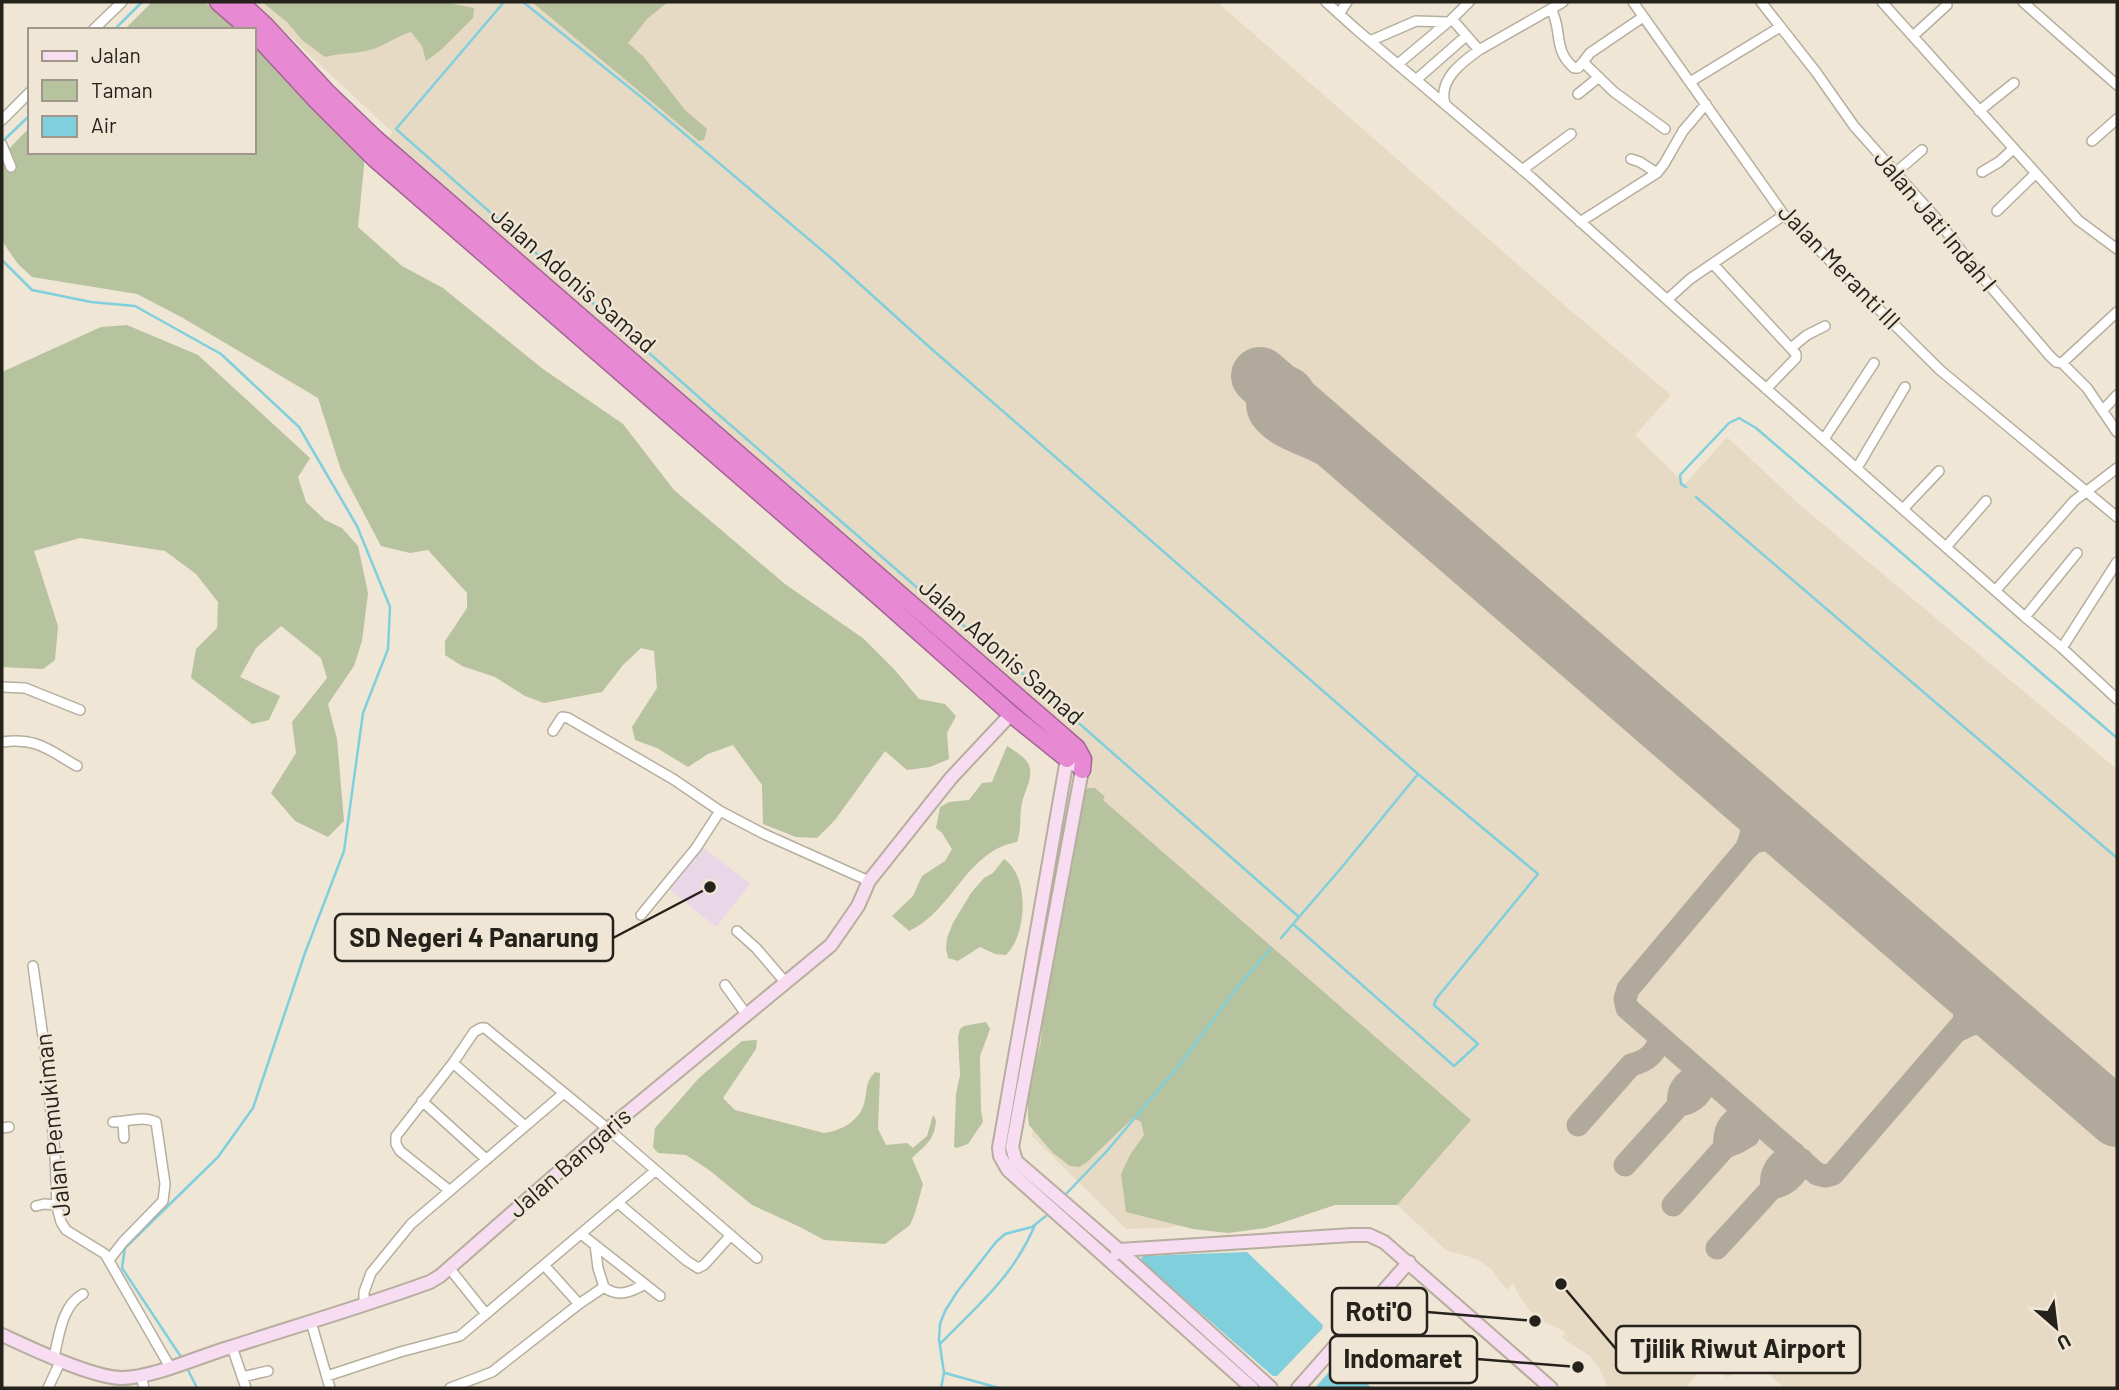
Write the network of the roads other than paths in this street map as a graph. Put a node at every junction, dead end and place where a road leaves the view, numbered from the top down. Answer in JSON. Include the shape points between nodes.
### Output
{"nodes":[{"id":1,"x":122,"y":2,"type":"edge"},
{"id":2,"x":218,"y":2,"type":"edge"},
{"id":3,"x":240,"y":2,"type":"edge"},
{"id":4,"x":1326,"y":2,"type":"edge"},
{"id":5,"x":1348,"y":2,"type":"edge"},
{"id":6,"x":1469,"y":2,"type":"edge"},
{"id":7,"x":1563,"y":2,"type":"edge"},
{"id":8,"x":1633,"y":2,"type":"edge"},
{"id":9,"x":1761,"y":2,"type":"edge"},
{"id":10,"x":1882,"y":2,"type":"edge"},
{"id":11,"x":2023,"y":2,"type":"edge"},
{"id":12,"x":1947,"y":5,"type":"dead end"},
{"id":13,"x":1551,"y":9,"type":"junction"},
{"id":14,"x":1339,"y":14,"type":"junction"},
{"id":15,"x":1643,"y":17,"type":"junction"},
{"id":16,"x":1450,"y":20,"type":"junction"},
{"id":17,"x":1780,"y":27,"type":"junction"},
{"id":18,"x":95,"y":28,"type":"edge"},
{"id":19,"x":248,"y":28,"type":"edge"},
{"id":20,"x":256,"y":35,"type":"edge"},
{"id":21,"x":1466,"y":36,"type":"junction"},
{"id":22,"x":1913,"y":36,"type":"junction"},
{"id":23,"x":1370,"y":41,"type":"junction"},
{"id":24,"x":1479,"y":50,"type":"junction"},
{"id":25,"x":1583,"y":62,"type":"junction"},
{"id":26,"x":1398,"y":64,"type":"junction"},
{"id":27,"x":1599,"y":77,"type":"junction"},
{"id":28,"x":1417,"y":79,"type":"junction"},
{"id":29,"x":1690,"y":82,"type":"junction"},
{"id":30,"x":310,"y":83,"type":"junction"},
{"id":31,"x":2014,"y":83,"type":"dead end"},
{"id":32,"x":2117,"y":85,"type":"edge"},
{"id":33,"x":28,"y":94,"type":"edge"},
{"id":34,"x":1578,"y":94,"type":"dead end"},
{"id":35,"x":1445,"y":104,"type":"junction"},
{"id":36,"x":1706,"y":104,"type":"junction"},
{"id":37,"x":1979,"y":111,"type":"junction"},
{"id":38,"x":2117,"y":119,"type":"edge"},
{"id":39,"x":2,"y":120,"type":"edge"},
{"id":40,"x":1665,"y":129,"type":"dead end"},
{"id":41,"x":1571,"y":134,"type":"dead end"},
{"id":42,"x":2092,"y":141,"type":"dead end"},
{"id":43,"x":3,"y":147,"type":"edge"},
{"id":44,"x":2013,"y":149,"type":"junction"},
{"id":45,"x":1922,"y":150,"type":"dead end"},
{"id":46,"x":1631,"y":159,"type":"dead end"},
{"id":47,"x":11,"y":167,"type":"dead end"},
{"id":48,"x":1522,"y":170,"type":"junction"},
{"id":49,"x":1982,"y":172,"type":"dead end"},
{"id":50,"x":1657,"y":173,"type":"junction"},
{"id":51,"x":1895,"y":173,"type":"junction"},
{"id":52,"x":2035,"y":174,"type":"junction"},
{"id":53,"x":1997,"y":211,"type":"dead end"},
{"id":54,"x":1784,"y":215,"type":"junction"},
{"id":55,"x":1580,"y":222,"type":"junction"},
{"id":56,"x":2117,"y":249,"type":"edge"},
{"id":57,"x":1713,"y":264,"type":"junction"},
{"id":58,"x":1668,"y":299,"type":"junction"},
{"id":59,"x":2117,"y":312,"type":"edge"},
{"id":60,"x":1825,"y":326,"type":"dead end"},
{"id":61,"x":1791,"y":348,"type":"junction"},
{"id":62,"x":1874,"y":363,"type":"dead end"},
{"id":63,"x":2062,"y":363,"type":"junction"},
{"id":64,"x":1905,"y":387,"type":"dead end"},
{"id":65,"x":1766,"y":389,"type":"junction"},
{"id":66,"x":2117,"y":395,"type":"edge"},
{"id":67,"x":2103,"y":410,"type":"junction"},
{"id":68,"x":2117,"y":432,"type":"edge"},
{"id":69,"x":1824,"y":439,"type":"junction"},
{"id":70,"x":1857,"y":468,"type":"junction"},
{"id":71,"x":2117,"y":468,"type":"edge"},
{"id":72,"x":1939,"y":471,"type":"dead end"},
{"id":73,"x":2087,"y":493,"type":"junction"},
{"id":74,"x":1986,"y":501,"type":"dead end"},
{"id":75,"x":1903,"y":509,"type":"junction"},
{"id":76,"x":2117,"y":517,"type":"edge"},
{"id":77,"x":1946,"y":547,"type":"junction"},
{"id":78,"x":2077,"y":553,"type":"dead end"},
{"id":79,"x":2117,"y":562,"type":"edge"},
{"id":80,"x":884,"y":590,"type":"junction"},
{"id":81,"x":1996,"y":590,"type":"junction"},
{"id":82,"x":2025,"y":617,"type":"junction"},
{"id":83,"x":2063,"y":648,"type":"junction"},
{"id":84,"x":2,"y":687,"type":"edge"},
{"id":85,"x":2117,"y":699,"type":"edge"},
{"id":86,"x":80,"y":710,"type":"dead end"},
{"id":87,"x":1011,"y":714,"type":"junction"},
{"id":88,"x":553,"y":731,"type":"dead end"},
{"id":89,"x":2,"y":742,"type":"edge"},
{"id":90,"x":1067,"y":760,"type":"junction"},
{"id":91,"x":77,"y":766,"type":"dead end"},
{"id":92,"x":1082,"y":770,"type":"junction"},
{"id":93,"x":720,"y":811,"type":"junction"},
{"id":94,"x":869,"y":881,"type":"junction"},
{"id":95,"x":640,"y":915,"type":"dead end"},
{"id":96,"x":737,"y":931,"type":"dead end"},
{"id":97,"x":33,"y":966,"type":"dead end"},
{"id":98,"x":786,"y":983,"type":"junction"},
{"id":99,"x":725,"y":985,"type":"dead end"},
{"id":100,"x":746,"y":1014,"type":"junction"},
{"id":101,"x":453,"y":1063,"type":"junction"},
{"id":102,"x":564,"y":1094,"type":"junction"},
{"id":103,"x":422,"y":1101,"type":"junction"},
{"id":104,"x":525,"y":1126,"type":"junction"},
{"id":105,"x":608,"y":1129,"type":"junction"},
{"id":106,"x":124,"y":1138,"type":"dead end"},
{"id":107,"x":485,"y":1159,"type":"junction"},
{"id":108,"x":655,"y":1171,"type":"junction"},
{"id":109,"x":450,"y":1191,"type":"junction"},
{"id":110,"x":618,"y":1203,"type":"junction"},
{"id":111,"x":1055,"y":1203,"type":"junction"},
{"id":112,"x":57,"y":1205,"type":"junction"},
{"id":113,"x":36,"y":1206,"type":"dead end"},
{"id":114,"x":1068,"y":1215,"type":"junction"},
{"id":115,"x":582,"y":1234,"type":"junction"},
{"id":116,"x":731,"y":1235,"type":"junction"},
{"id":117,"x":596,"y":1245,"type":"junction"},
{"id":118,"x":1119,"y":1250,"type":"junction"},
{"id":119,"x":757,"y":1258,"type":"dead end"},
{"id":120,"x":109,"y":1260,"type":"junction"},
{"id":121,"x":1109,"y":1261,"type":"junction"},
{"id":122,"x":1409,"y":1262,"type":"junction"},
{"id":123,"x":544,"y":1265,"type":"junction"},
{"id":124,"x":450,"y":1269,"type":"junction"},
{"id":125,"x":645,"y":1284,"type":"junction"},
{"id":126,"x":604,"y":1287,"type":"junction"},
{"id":127,"x":83,"y":1294,"type":"dead end"},
{"id":128,"x":660,"y":1296,"type":"dead end"},
{"id":129,"x":579,"y":1304,"type":"junction"},
{"id":130,"x":364,"y":1306,"type":"junction"},
{"id":131,"x":486,"y":1314,"type":"junction"},
{"id":132,"x":311,"y":1321,"type":"junction"},
{"id":133,"x":2,"y":1335,"type":"edge"},
{"id":134,"x":232,"y":1347,"type":"junction"},
{"id":135,"x":57,"y":1358,"type":"junction"},
{"id":136,"x":179,"y":1364,"type":"junction"},
{"id":137,"x":268,"y":1371,"type":"dead end"},
{"id":138,"x":327,"y":1376,"type":"junction"},
{"id":139,"x":242,"y":1377,"type":"junction"},
{"id":140,"x":142,"y":1382,"type":"edge"},
{"id":141,"x":48,"y":1388,"type":"edge"},
{"id":142,"x":246,"y":1388,"type":"edge"},
{"id":143,"x":330,"y":1388,"type":"edge"},
{"id":144,"x":450,"y":1388,"type":"edge"},
{"id":145,"x":1252,"y":1388,"type":"edge"},
{"id":146,"x":1271,"y":1388,"type":"edge"},
{"id":147,"x":1298,"y":1388,"type":"edge"},
{"id":148,"x":1551,"y":1388,"type":"edge"}],
"edges":[{"from":1,"to":18,"type":"street"},
{"from":2,"to":19,"type":"highway","name":"Jalan Adonis Samad"},
{"from":3,"to":30,"type":"highway","name":"Jalan Adonis Samad","via":[[279,39]]},
{"from":4,"to":14,"type":"street"},
{"from":5,"to":14,"type":"street"},
{"from":6,"to":16,"type":"street"},
{"from":7,"to":13,"type":"street"},
{"from":8,"to":15,"type":"street","name":"Jalan Meranti III"},
{"from":9,"to":17,"type":"street","name":"Jalan Jati Indah I"},
{"from":10,"to":22,"type":"street"},
{"from":11,"to":32,"type":"street"},
{"from":12,"to":22,"type":"street"},
{"from":13,"to":24,"type":"street"},
{"from":13,"to":25,"type":"street","via":[[1561,51],[1574,68]]},
{"from":14,"to":23,"type":"street"},
{"from":15,"to":25,"type":"street"},
{"from":15,"to":29,"type":"street","name":"Jalan Meranti III"},
{"from":16,"to":21,"type":"street"},
{"from":16,"to":23,"type":"street","via":[[1416,21]]},
{"from":16,"to":26,"type":"street"},
{"from":17,"to":29,"type":"street"},
{"from":17,"to":51,"type":"street","name":"Jalan Jati Indah I","via":[[1847,118]]},
{"from":20,"to":30,"type":"highway","name":"Jalan Adonis Samad"},
{"from":21,"to":24,"type":"street"},
{"from":21,"to":28,"type":"street"},
{"from":22,"to":37,"type":"street"},
{"from":23,"to":26,"type":"street"},
{"from":24,"to":35,"type":"street","via":[[1461,63],[1444,86]]},
{"from":25,"to":27,"type":"street"},
{"from":26,"to":28,"type":"street"},
{"from":27,"to":34,"type":"street"},
{"from":27,"to":40,"type":"street"},
{"from":28,"to":35,"type":"street"},
{"from":29,"to":36,"type":"street","name":"Jalan Meranti III"},
{"from":30,"to":80,"type":"highway","name":"Jalan Adonis Samad"},
{"from":31,"to":37,"type":"street"},
{"from":33,"to":39,"type":"street"},
{"from":35,"to":48,"type":"street"},
{"from":36,"to":50,"type":"street"},
{"from":36,"to":54,"type":"street","name":"Jalan Meranti III"},
{"from":37,"to":44,"type":"street"},
{"from":38,"to":42,"type":"street"},
{"from":41,"to":48,"type":"street"},
{"from":43,"to":47,"type":"street"},
{"from":44,"to":49,"type":"street"},
{"from":44,"to":52,"type":"street"},
{"from":45,"to":51,"type":"street"},
{"from":46,"to":50,"type":"street"},
{"from":48,"to":55,"type":"street"},
{"from":50,"to":55,"type":"street"},
{"from":51,"to":63,"type":"street","name":"Jalan Jati Indah I","via":[[2053,360]]},
{"from":52,"to":53,"type":"street"},
{"from":52,"to":56,"type":"street","via":[[2087,228]]},
{"from":54,"to":57,"type":"street"},
{"from":54,"to":73,"type":"street","name":"Jalan Meranti III","via":[[1940,370]]},
{"from":55,"to":58,"type":"street"},
{"from":57,"to":58,"type":"street"},
{"from":57,"to":61,"type":"street"},
{"from":58,"to":65,"type":"street"},
{"from":59,"to":63,"type":"street"},
{"from":60,"to":61,"type":"street"},
{"from":61,"to":65,"type":"street","via":[[1796,358]]},
{"from":62,"to":69,"type":"street"},
{"from":63,"to":67,"type":"street","name":"Jalan Jati Indah I"},
{"from":64,"to":70,"type":"street"},
{"from":65,"to":69,"type":"street"},
{"from":66,"to":67,"type":"street"},
{"from":67,"to":68,"type":"street","name":"Jalan Jati Indah I"},
{"from":69,"to":70,"type":"street"},
{"from":70,"to":75,"type":"street"},
{"from":71,"to":73,"type":"street"},
{"from":72,"to":75,"type":"street"},
{"from":73,"to":76,"type":"street","name":"Jalan Meranti III"},
{"from":73,"to":81,"type":"street"},
{"from":74,"to":77,"type":"street"},
{"from":75,"to":77,"type":"street"},
{"from":77,"to":81,"type":"street"},
{"from":78,"to":82,"type":"street"},
{"from":79,"to":83,"type":"street"},
{"from":80,"to":87,"type":"highway","name":"Jalan Adonis Samad"},
{"from":80,"to":92,"type":"highway","name":"Jalan Adonis Samad","via":[[1077,748]]},
{"from":81,"to":82,"type":"street"},
{"from":82,"to":83,"type":"street"},
{"from":83,"to":85,"type":"street"},
{"from":84,"to":86,"type":"street","via":[[25,688]]},
{"from":87,"to":90,"type":"highway","name":"Jalan Adonis Samad"},
{"from":87,"to":94,"type":"street","name":"Jalan Bangaris","via":[[951,778]]},
{"from":88,"to":93,"type":"street","via":[[562,717],[568,718]]},
{"from":89,"to":91,"type":"street","via":[[36,743]]},
{"from":90,"to":92,"type":"street","name":"Jalan Adonis Samad"},
{"from":90,"to":111,"type":"street","via":[[999,1148],[1008,1170]]},
{"from":92,"to":111,"type":"street","via":[[1012,1147],[1016,1161]]},
{"from":93,"to":94,"type":"street"},
{"from":93,"to":95,"type":"street","via":[[696,848]]},
{"from":94,"to":98,"type":"street","name":"Jalan Bangaris","via":[[831,945]]},
{"from":96,"to":98,"type":"street"},
{"from":97,"to":112,"type":"street","name":"Jalan Pemukiman"},
{"from":98,"to":100,"type":"street","name":"Jalan Bangaris"},
{"from":99,"to":100,"type":"street"},
{"from":100,"to":105,"type":"street","name":"Jalan Bangaris"},
{"from":101,"to":102,"type":"street","via":[[474,1032],[485,1028]]},
{"from":101,"to":103,"type":"street"},
{"from":101,"to":104,"type":"street"},
{"from":102,"to":104,"type":"street"},
{"from":102,"to":105,"type":"street"},
{"from":103,"to":107,"type":"street"},
{"from":103,"to":109,"type":"street","via":[[396,1136],[396,1143]]},
{"from":104,"to":107,"type":"street"},
{"from":105,"to":108,"type":"street"},
{"from":105,"to":124,"type":"street","name":"Jalan Bangaris"},
{"from":106,"to":120,"type":"street","via":[[118,1122],[144,1118],[156,1122],[165,1191],[159,1206]]},
{"from":107,"to":109,"type":"street"},
{"from":108,"to":110,"type":"street"},
{"from":108,"to":116,"type":"street"},
{"from":109,"to":130,"type":"street","via":[[411,1224],[382,1258],[367,1280]]},
{"from":110,"to":115,"type":"street"},
{"from":110,"to":116,"type":"street","via":[[698,1268]]},
{"from":111,"to":114,"type":"street"},
{"from":112,"to":113,"type":"street"},
{"from":112,"to":120,"type":"street","name":"Jalan Pemukiman","via":[[63,1227]]},
{"from":114,"to":118,"type":"street"},
{"from":114,"to":121,"type":"street"},
{"from":115,"to":117,"type":"street"},
{"from":115,"to":123,"type":"street"},
{"from":116,"to":119,"type":"street"},
{"from":117,"to":125,"type":"street"},
{"from":117,"to":126,"type":"street"},
{"from":118,"to":121,"type":"street"},
{"from":118,"to":122,"type":"street","via":[[1369,1235]]},
{"from":118,"to":146,"type":"street"},
{"from":120,"to":136,"type":"street","name":"Jalan Pemukiman"},
{"from":121,"to":145,"type":"street"},
{"from":122,"to":147,"type":"street"},
{"from":122,"to":148,"type":"street"},
{"from":123,"to":129,"type":"street"},
{"from":123,"to":131,"type":"street"},
{"from":124,"to":130,"type":"street","name":"Jalan Bangaris","via":[[430,1282]]},
{"from":124,"to":131,"type":"street"},
{"from":125,"to":126,"type":"street","via":[[626,1293]]},
{"from":125,"to":128,"type":"street"},
{"from":126,"to":129,"type":"street"},
{"from":127,"to":135,"type":"street","via":[[63,1322]]},
{"from":129,"to":144,"type":"street","via":[[492,1372]]},
{"from":130,"to":132,"type":"street","name":"Jalan Bangaris"},
{"from":131,"to":138,"type":"street","via":[[451,1340]]},
{"from":132,"to":134,"type":"street","name":"Jalan Bangaris"},
{"from":132,"to":138,"type":"street"},
{"from":133,"to":135,"type":"street","name":"Jalan Bangaris"},
{"from":134,"to":136,"type":"street","name":"Jalan Bangaris"},
{"from":134,"to":139,"type":"street"},
{"from":135,"to":140,"type":"street","name":"Jalan Bangaris","via":[[92,1372]]},
{"from":135,"to":141,"type":"street"},
{"from":136,"to":140,"type":"street","name":"Jalan Bangaris"},
{"from":137,"to":139,"type":"street"},
{"from":138,"to":143,"type":"street"},
{"from":139,"to":142,"type":"street"}]}
